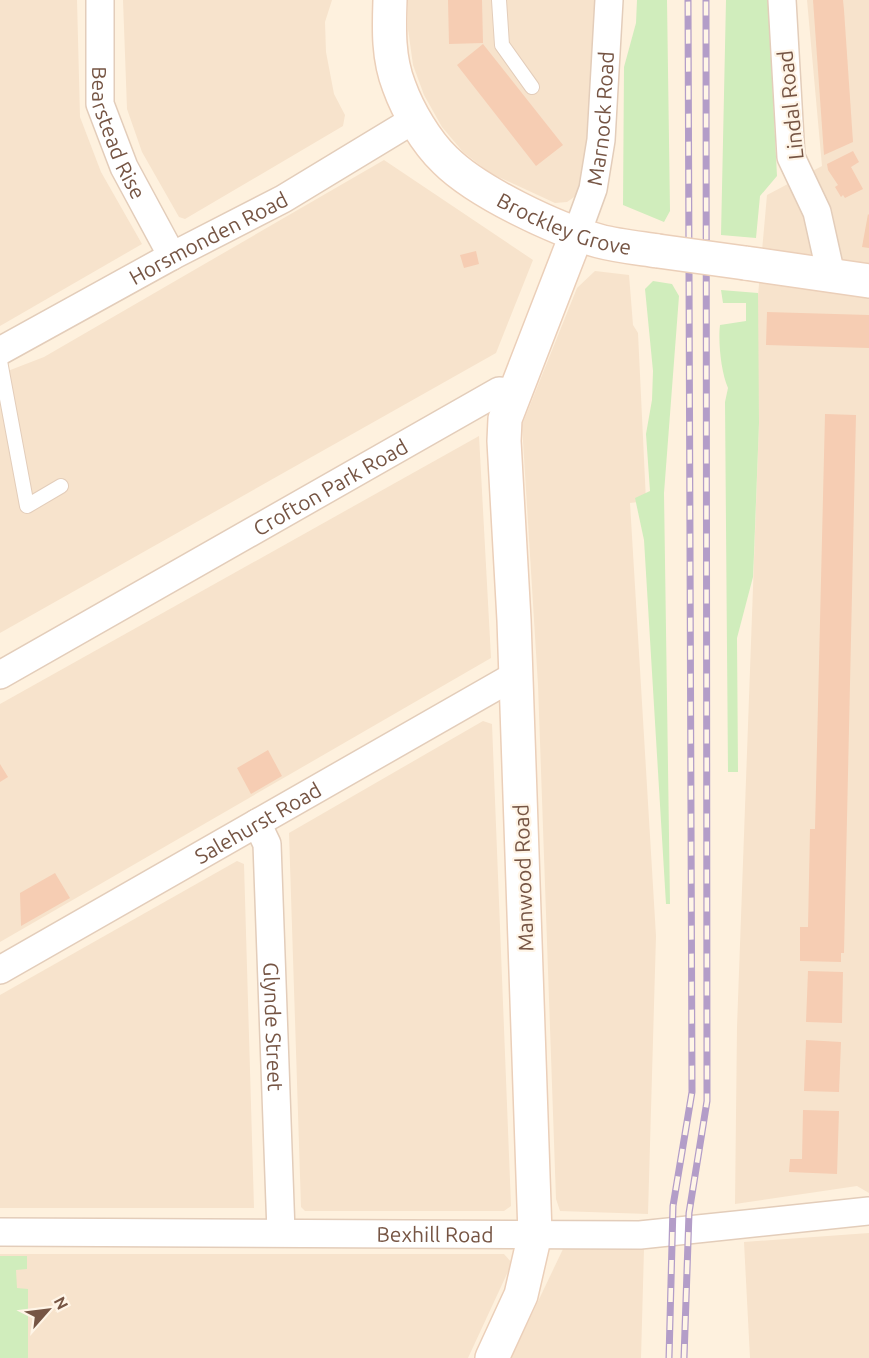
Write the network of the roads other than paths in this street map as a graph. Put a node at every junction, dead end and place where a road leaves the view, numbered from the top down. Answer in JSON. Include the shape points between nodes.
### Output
{"nodes":[{"id":1,"x":100,"y":0,"type":"edge"},
{"id":2,"x":390,"y":0,"type":"edge"},
{"id":3,"x":499,"y":0,"type":"edge"},
{"id":4,"x":609,"y":0,"type":"edge"},
{"id":5,"x":782,"y":0,"type":"edge"},
{"id":6,"x":532,"y":87,"type":"dead end"},
{"id":7,"x":415,"y":119,"type":"junction"},
{"id":8,"x":577,"y":233,"type":"junction"},
{"id":9,"x":172,"y":256,"type":"junction"},
{"id":10,"x":831,"y":275,"type":"junction"},
{"id":11,"x":869,"y":281,"type":"edge"},
{"id":12,"x":0,"y":351,"type":"edge"},
{"id":13,"x":0,"y":361,"type":"edge"},
{"id":14,"x":514,"y":392,"type":"junction"},
{"id":15,"x":61,"y":486,"type":"dead end"},
{"id":16,"x":0,"y":675,"type":"edge"},
{"id":17,"x":516,"y":675,"type":"junction"},
{"id":18,"x":257,"y":823,"type":"junction"},
{"id":19,"x":0,"y":970,"type":"edge"},
{"id":20,"x":869,"y":1212,"type":"edge"},
{"id":21,"x":0,"y":1232,"type":"edge"},
{"id":22,"x":281,"y":1232,"type":"junction"},
{"id":23,"x":535,"y":1234,"type":"junction"},
{"id":24,"x":492,"y":1358,"type":"edge"}],
"edges":[{"from":1,"to":9,"type":"street","name":"Bearstead Rise","via":[[100,104],[124,167]]},
{"from":2,"to":7,"type":"street","name":"Brockley Grove","via":[[389,42],[398,86]]},
{"from":3,"to":6,"type":"lane","via":[[502,45]]},
{"from":4,"to":8,"type":"street","name":"Marnock Road","via":[[601,140],[593,189]]},
{"from":5,"to":10,"type":"street","name":"Lindal Road","via":[[791,157],[818,212]]},
{"from":7,"to":8,"type":"street","name":"Brockley Grove","via":[[445,160],[485,189]]},
{"from":7,"to":9,"type":"street","name":"Horsmonden Road","via":[[283,199]]},
{"from":8,"to":10,"type":"street","name":"Brockley Grove","bridge":true,"via":[[598,241],[658,251]]},
{"from":8,"to":14,"type":"street"},
{"from":9,"to":12,"type":"street","name":"Horsmonden Road"},
{"from":10,"to":11,"type":"street","name":"Brockley Grove"},
{"from":13,"to":15,"type":"lane","via":[[27,506]]},
{"from":14,"to":16,"type":"street","name":"Crofton Park Road","via":[[499,391]]},
{"from":14,"to":17,"type":"street","name":"Manwood Road","via":[[505,419],[504,441]]},
{"from":17,"to":18,"type":"street","name":"Salehurst Road"},
{"from":17,"to":23,"type":"street","name":"Manwood Road"},
{"from":18,"to":19,"type":"street","name":"Salehurst Road"},
{"from":18,"to":22,"type":"street","name":"Glynde Street","via":[[267,844]]},
{"from":20,"to":23,"type":"street","name":"Bexhill Road","via":[[663,1233]]},
{"from":21,"to":22,"type":"street","name":"Bexhill Road"},
{"from":22,"to":23,"type":"street","name":"Bexhill Road"},
{"from":23,"to":24,"type":"street","name":"Manwood Road","via":[[521,1295]]}]}
